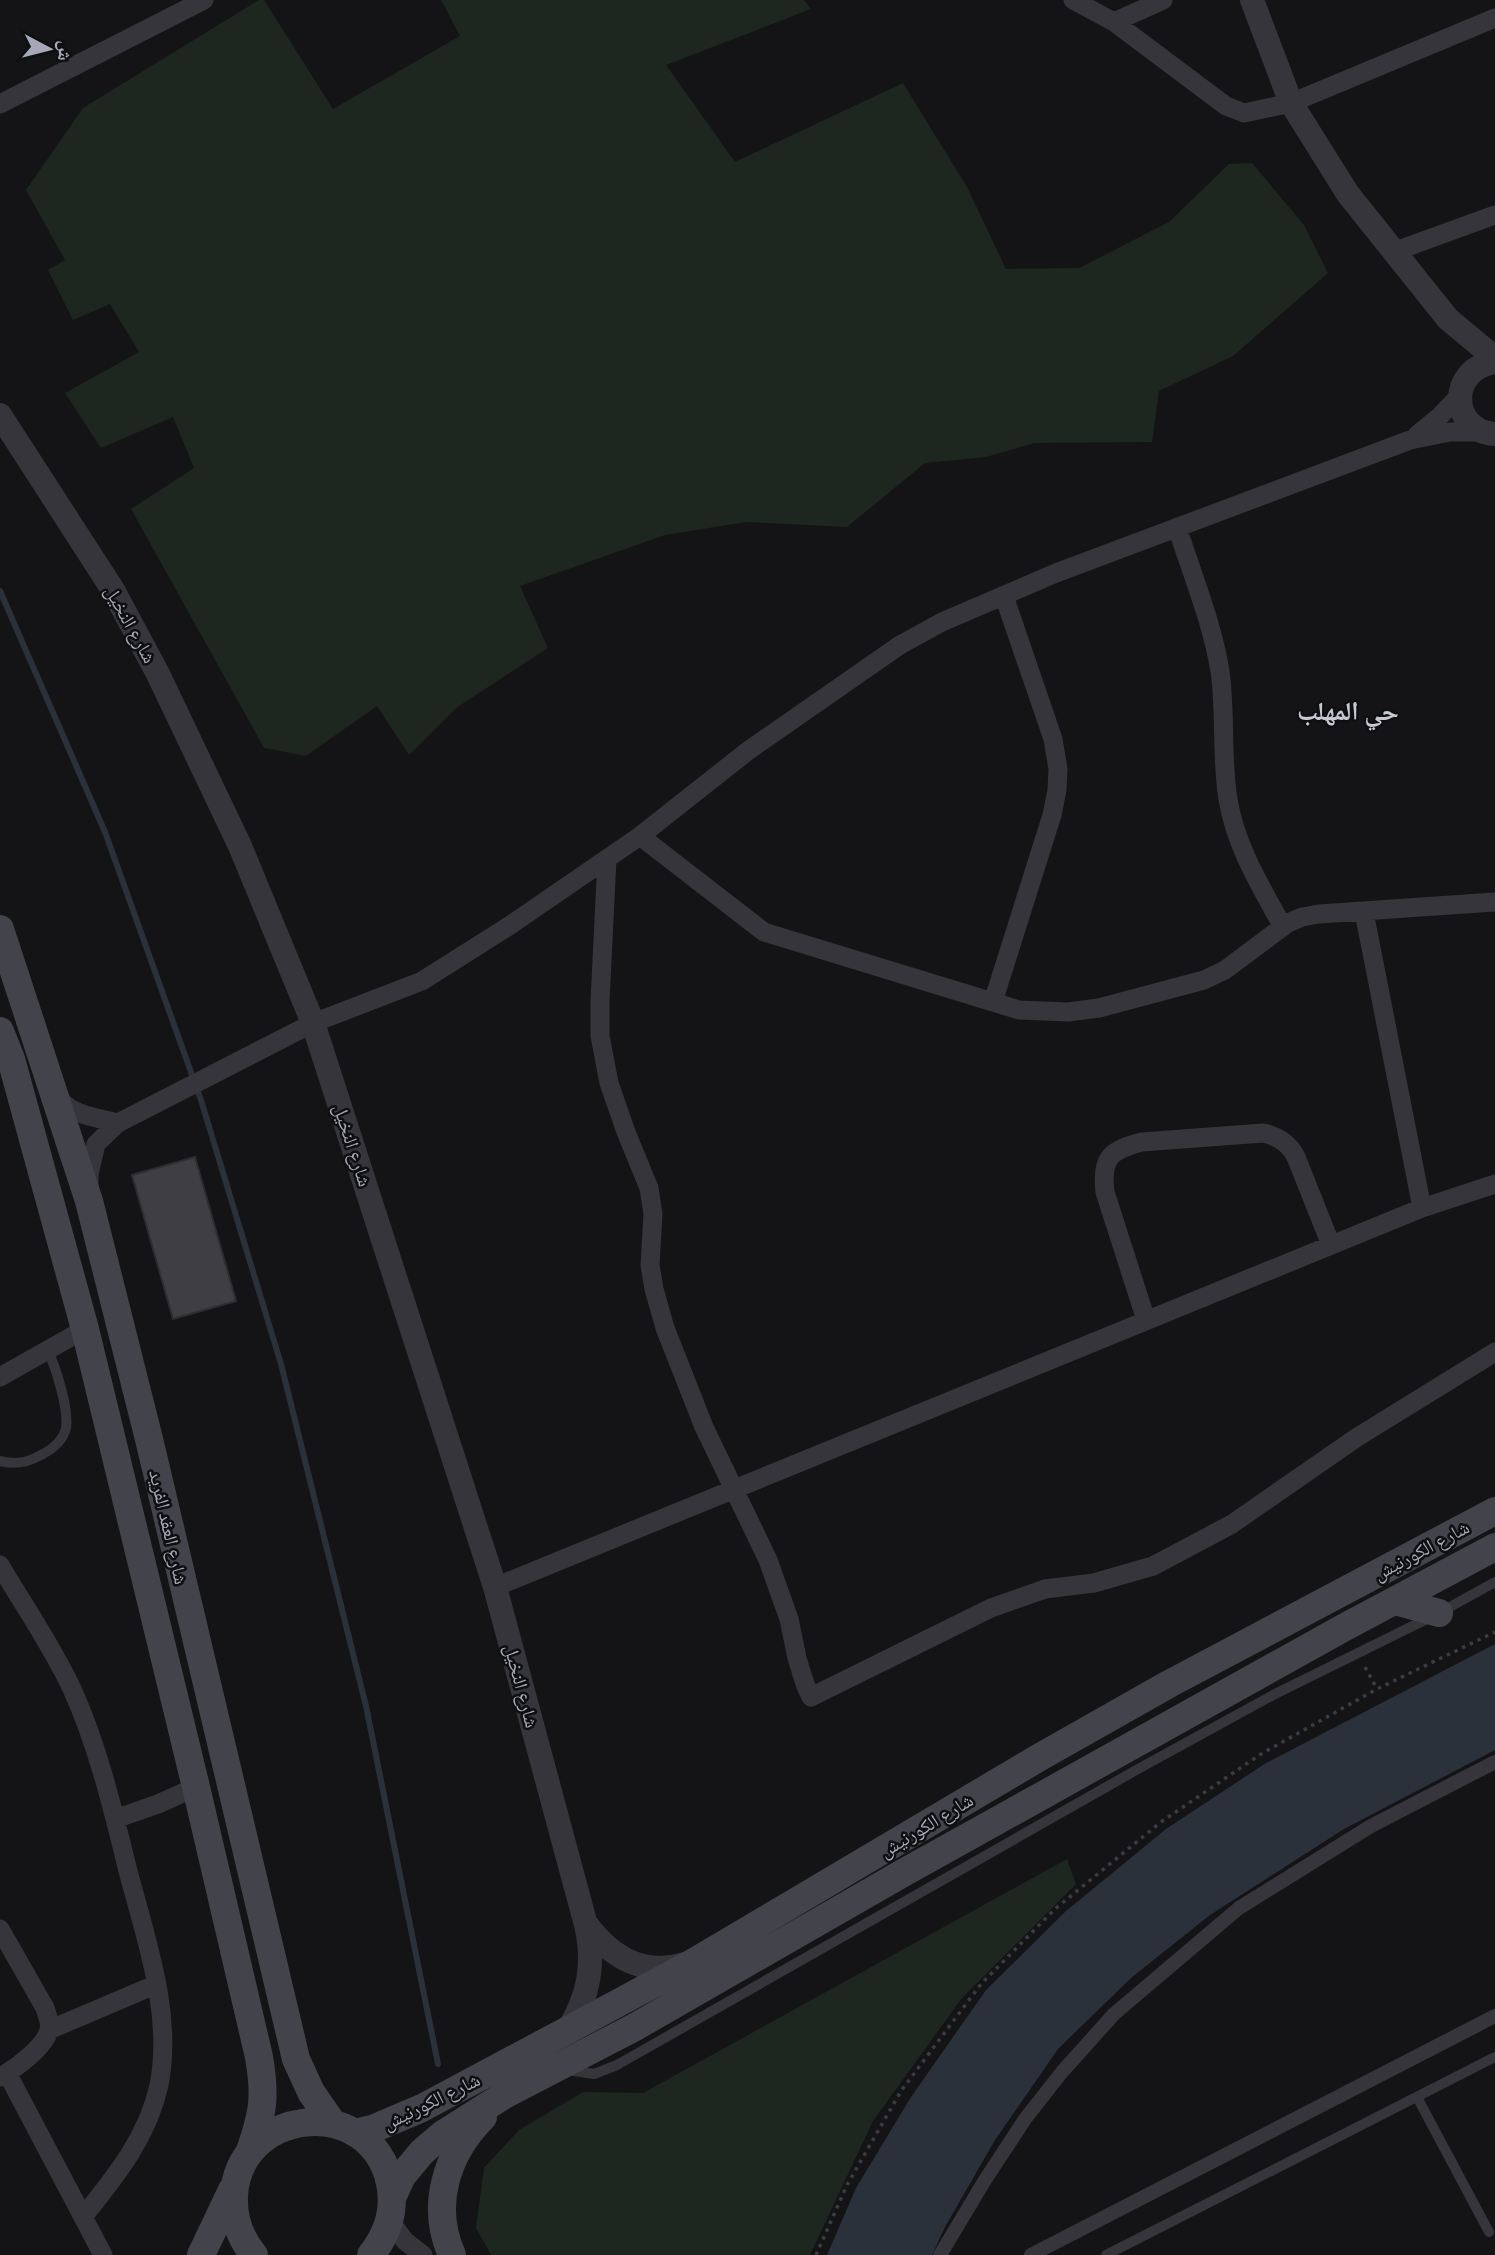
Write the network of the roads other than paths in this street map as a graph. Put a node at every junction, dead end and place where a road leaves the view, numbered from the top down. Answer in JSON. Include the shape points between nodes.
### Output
{"nodes":[{"id":1,"x":204,"y":0,"type":"edge"},
{"id":2,"x":1073,"y":0,"type":"edge"},
{"id":3,"x":1163,"y":0,"type":"edge"},
{"id":4,"x":1252,"y":0,"type":"edge"},
{"id":5,"x":1495,"y":19,"type":"edge"},
{"id":6,"x":1114,"y":22,"type":"junction"},
{"id":7,"x":1291,"y":103,"type":"junction"},
{"id":8,"x":0,"y":104,"type":"edge"},
{"id":9,"x":1495,"y":215,"type":"edge"},
{"id":10,"x":1393,"y":252,"type":"junction"},
{"id":11,"x":1448,"y":319,"type":"junction"},
{"id":12,"x":1495,"y":360,"type":"edge"},
{"id":13,"x":1461,"y":390,"type":"junction"},
{"id":14,"x":0,"y":415,"type":"edge"},
{"id":15,"x":1491,"y":434,"type":"edge"},
{"id":16,"x":1410,"y":440,"type":"junction"},
{"id":17,"x":1177,"y":527,"type":"junction"},
{"id":18,"x":1004,"y":596,"type":"junction"},
{"id":19,"x":640,"y":836,"type":"junction"},
{"id":20,"x":607,"y":859,"type":"junction"},
{"id":21,"x":1495,"y":902,"type":"edge"},
{"id":22,"x":1364,"y":912,"type":"junction"},
{"id":23,"x":1283,"y":927,"type":"junction"},
{"id":24,"x":0,"y":929,"type":"edge"},
{"id":25,"x":993,"y":1002,"type":"junction"},
{"id":26,"x":313,"y":1023,"type":"junction"},
{"id":27,"x":0,"y":1031,"type":"edge"},
{"id":28,"x":5,"y":1062,"type":"edge"},
{"id":29,"x":51,"y":1083,"type":"junction"},
{"id":30,"x":118,"y":1123,"type":"junction"},
{"id":31,"x":1495,"y":1186,"type":"edge"},
{"id":32,"x":89,"y":1201,"type":"junction"},
{"id":33,"x":1422,"y":1208,"type":"junction"},
{"id":34,"x":1331,"y":1245,"type":"junction"},
{"id":35,"x":1146,"y":1320,"type":"junction"},
{"id":36,"x":85,"y":1329,"type":"junction"},
{"id":37,"x":47,"y":1349,"type":"junction"},
{"id":38,"x":1495,"y":1352,"type":"edge"},
{"id":39,"x":0,"y":1377,"type":"edge"},
{"id":40,"x":0,"y":1461,"type":"edge"},
{"id":41,"x":734,"y":1490,"type":"junction"},
{"id":42,"x":1495,"y":1511,"type":"edge"},
{"id":43,"x":1495,"y":1548,"type":"edge"},
{"id":44,"x":0,"y":1565,"type":"edge"},
{"id":45,"x":1495,"y":1582,"type":"edge"},
{"id":46,"x":5,"y":1586,"type":"edge"},
{"id":47,"x":495,"y":1587,"type":"junction"},
{"id":48,"x":1395,"y":1601,"type":"junction"},
{"id":49,"x":1438,"y":1613,"type":"junction"},
{"id":50,"x":1495,"y":1762,"type":"edge"},
{"id":51,"x":196,"y":1787,"type":"junction"},
{"id":52,"x":115,"y":1819,"type":"junction"},
{"id":53,"x":586,"y":1925,"type":"junction"},
{"id":54,"x":0,"y":1928,"type":"edge"},
{"id":55,"x":694,"y":1962,"type":"junction"},
{"id":56,"x":157,"y":1983,"type":"junction"},
{"id":57,"x":1495,"y":2016,"type":"edge"},
{"id":58,"x":49,"y":2030,"type":"junction"},
{"id":59,"x":568,"y":2031,"type":"junction"},
{"id":60,"x":1495,"y":2057,"type":"edge"},
{"id":61,"x":556,"y":2068,"type":"junction"},
{"id":62,"x":4,"y":2075,"type":"edge"},
{"id":63,"x":506,"y":2094,"type":"junction"},
{"id":64,"x":1417,"y":2097,"type":"junction"},
{"id":65,"x":344,"y":2128,"type":"junction"},
{"id":66,"x":250,"y":2151,"type":"junction"},
{"id":67,"x":235,"y":2184,"type":"junction"},
{"id":68,"x":391,"y":2210,"type":"junction"},
{"id":69,"x":83,"y":2217,"type":"junction"},
{"id":70,"x":1489,"y":2232,"type":"dead end"},
{"id":71,"x":103,"y":2255,"type":"edge"},
{"id":72,"x":201,"y":2255,"type":"edge"},
{"id":73,"x":254,"y":2255,"type":"edge"},
{"id":74,"x":371,"y":2255,"type":"edge"},
{"id":75,"x":423,"y":2255,"type":"edge"},
{"id":76,"x":452,"y":2255,"type":"edge"},
{"id":77,"x":940,"y":2255,"type":"edge"},
{"id":78,"x":1031,"y":2255,"type":"edge"},
{"id":79,"x":1106,"y":2255,"type":"edge"}],
"edges":[{"from":1,"to":8,"type":"street"},
{"from":2,"to":6,"type":"street"},
{"from":3,"to":6,"type":"street"},
{"from":4,"to":7,"type":"street"},
{"from":5,"to":7,"type":"street"},
{"from":6,"to":7,"type":"street","via":[[1226,106],[1244,113]]},
{"from":7,"to":10,"type":"street","via":[[1348,194]]},
{"from":9,"to":10,"type":"street"},
{"from":10,"to":11,"type":"street"},
{"from":11,"to":12,"type":"street"},
{"from":11,"to":13,"type":"street","via":[[1460,354]]},
{"from":12,"to":13,"type":"street","via":[[1473,370]]},
{"from":13,"to":15,"type":"street","via":[[1460,404],[1468,421]]},
{"from":13,"to":16,"type":"street","via":[[1440,416]]},
{"from":14,"to":26,"type":"street","name":"شارع النخيل","via":[[113,590],[158,674],[240,846]]},
{"from":15,"to":16,"type":"street","via":[[1440,433]]},
{"from":16,"to":17,"type":"street"},
{"from":17,"to":18,"type":"street"},
{"from":17,"to":23,"type":"street","via":[[1220,671],[1228,801],[1255,877]]},
{"from":18,"to":19,"type":"street","via":[[900,645],[749,750]]},
{"from":18,"to":25,"type":"street","via":[[1053,739],[1058,769],[1052,815]]},
{"from":19,"to":20,"type":"street"},
{"from":19,"to":25,"type":"street","via":[[764,932]]},
{"from":20,"to":26,"type":"street","via":[[422,981]]},
{"from":20,"to":41,"type":"street","via":[[600,1001],[604,1062],[649,1188],[653,1214],[650,1265],[665,1328]]},
{"from":21,"to":22,"type":"street"},
{"from":22,"to":23,"type":"street","via":[[1302,916]]},
{"from":22,"to":33,"type":"street"},
{"from":23,"to":25,"type":"street","via":[[1204,980],[1109,1005],[1068,1013],[1019,1010]]},
{"from":24,"to":29,"type":"main road","name":"شارع العقد الفريد"},
{"from":26,"to":30,"type":"street"},
{"from":26,"to":47,"type":"street","name":"شارع النخيل"},
{"from":27,"to":28,"type":"main road","name":"شارع العقد الفريد"},
{"from":28,"to":36,"type":"main road","name":"شارع العقد الفريد"},
{"from":29,"to":30,"type":"street","via":[[61,1102],[76,1112]]},
{"from":29,"to":32,"type":"main road","name":"شارع العقد الفريد"},
{"from":30,"to":32,"type":"street","via":[[96,1144]]},
{"from":31,"to":33,"type":"street"},
{"from":32,"to":65,"type":"main road","name":"شارع العقد الفريد","via":[[296,2059],[311,2092]]},
{"from":33,"to":34,"type":"street"},
{"from":34,"to":35,"type":"street"},
{"from":34,"to":35,"type":"street","via":[[1296,1157],[1275,1136],[1263,1133],[1125,1146],[1105,1165],[1104,1184]]},
{"from":35,"to":41,"type":"street"},
{"from":36,"to":37,"type":"street"},
{"from":36,"to":51,"type":"main road","name":"شارع العقد الفريد"},
{"from":37,"to":39,"type":"street"},
{"from":37,"to":40,"type":"lane","via":[[56,1367],[66,1428],[54,1448],[27,1462]]},
{"from":38,"to":41,"type":"street","via":[[1356,1438],[1232,1524],[1153,1566],[1094,1583],[1045,1590],[991,1608],[811,1697],[768,1560]]},
{"from":41,"to":47,"type":"street"},
{"from":42,"to":55,"type":"main road","name":"شارع الكورنيش","via":[[1169,1684]]},
{"from":43,"to":48,"type":"main road","name":"شارع الكورنيش"},
{"from":44,"to":46,"type":"street"},
{"from":45,"to":49,"type":"lane"},
{"from":46,"to":52,"type":"street","via":[[73,1691]]},
{"from":47,"to":53,"type":"street","name":"شارع النخيل"},
{"from":48,"to":49,"type":"main road"},
{"from":48,"to":61,"type":"main road","name":"شارع الكورنيش"},
{"from":49,"to":61,"type":"lane","via":[[1138,1769],[617,2065],[594,2074]]},
{"from":50,"to":77,"type":"street","via":[[1371,1826],[1239,1908],[1114,2014],[1025,2119]]},
{"from":51,"to":52,"type":"street"},
{"from":51,"to":66,"type":"main road","name":"شارع العقد الفريد","via":[[264,2088],[263,2110]]},
{"from":52,"to":56,"type":"street"},
{"from":53,"to":55,"type":"street","name":"شارع النخيل","via":[[615,1955],[633,1964],[653,1968]]},
{"from":53,"to":59,"type":"street","name":"شارع النخيل","via":[[590,1980]]},
{"from":54,"to":58,"type":"street","via":[[41,2001]]},
{"from":55,"to":59,"type":"main road","name":"شارع الكورنيش"},
{"from":56,"to":58,"type":"street"},
{"from":56,"to":69,"type":"street","via":[[162,2040],[159,2087],[127,2161]]},
{"from":57,"to":78,"type":"street"},
{"from":58,"to":62,"type":"street","via":[[42,2044]]},
{"from":59,"to":65,"type":"main road","name":"شارع الكورنيش","via":[[422,2108],[375,2128]]},
{"from":60,"to":64,"type":"lane"},
{"from":61,"to":63,"type":"main road","name":"شارع الكورنيش"},
{"from":62,"to":69,"type":"street"},
{"from":63,"to":68,"type":"main road","name":"شارع الكورنيش","via":[[422,2152],[402,2176]]},
{"from":63,"to":76,"type":"main road","via":[[469,2131],[448,2168],[443,2221]]},
{"from":64,"to":70,"type":"lane"},
{"from":64,"to":79,"type":"lane"},
{"from":65,"to":66,"type":"main road","name":"شارع الكورنيش","via":[[310,2121],[288,2125]]},
{"from":65,"to":68,"type":"main road","name":"شارع العقد الفريد","via":[[372,2147],[385,2167],[392,2189]]},
{"from":66,"to":67,"type":"main road","name":"شارع العقد الفريد"},
{"from":67,"to":72,"type":"main road","name":"شارع العقد الفريد"},
{"from":67,"to":73,"type":"main road","via":[[233,2209],[239,2232]]},
{"from":68,"to":74,"type":"main road","name":"شارع الكورنيش","via":[[382,2242]]},
{"from":68,"to":75,"type":"street","via":[[395,2231]]},
{"from":69,"to":71,"type":"street"}]}
